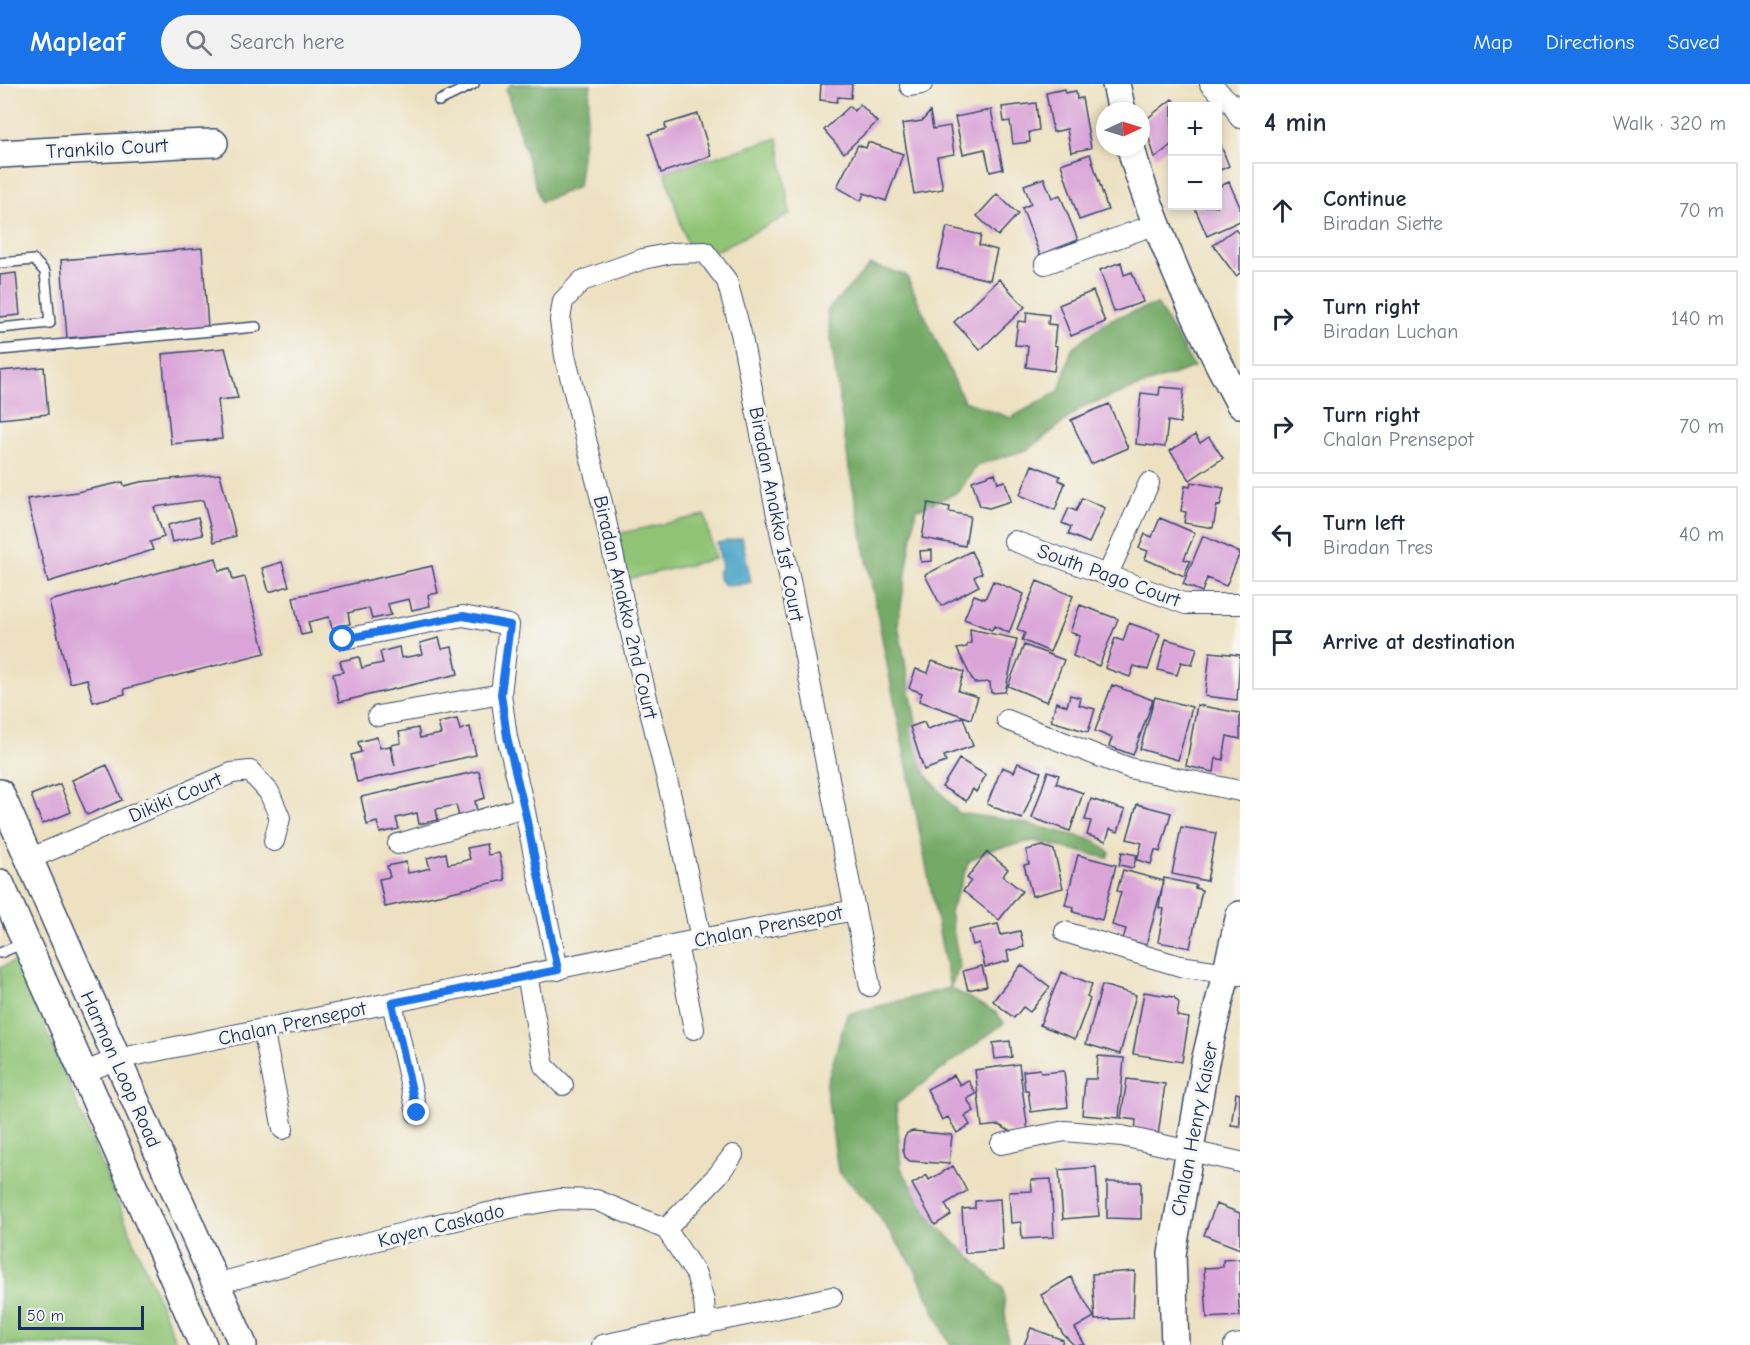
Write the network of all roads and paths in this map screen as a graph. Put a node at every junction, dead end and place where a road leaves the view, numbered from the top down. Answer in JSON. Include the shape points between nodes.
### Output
{"nodes":[{"id":1,"x":474,"y":84,"type":"edge"},
{"id":2,"x":1116,"y":84,"type":"edge"},
{"id":3,"x":1210,"y":84,"type":"edge"},
{"id":4,"x":439,"y":100,"type":"dead end"},
{"id":5,"x":1120,"y":102,"type":"edge"},
{"id":6,"x":1240,"y":118,"type":"edge"},
{"id":7,"x":214,"y":143,"type":"dead end"},
{"id":8,"x":0,"y":154,"type":"edge"},
{"id":9,"x":1133,"y":156,"type":"edge"},
{"id":10,"x":1156,"y":224,"type":"junction"},
{"id":11,"x":0,"y":263,"type":"edge"},
{"id":12,"x":1045,"y":264,"type":"dead end"},
{"id":13,"x":582,"y":281,"type":"joint"},
{"id":14,"x":256,"y":327,"type":"dead end"},
{"id":15,"x":0,"y":328,"type":"edge"},
{"id":16,"x":0,"y":350,"type":"edge"},
{"id":17,"x":1240,"y":404,"type":"edge"},
{"id":18,"x":1149,"y":483,"type":"dead end"},
{"id":19,"x":1014,"y":541,"type":"dead end"},
{"id":20,"x":1107,"y":574,"type":"junction"},
{"id":21,"x":1240,"y":604,"type":"edge"},
{"id":22,"x":343,"y":639,"type":"dead end"},
{"id":23,"x":501,"y":694,"type":"junction"},
{"id":24,"x":378,"y":716,"type":"dead end"},
{"id":25,"x":1007,"y":720,"type":"dead end"},
{"id":26,"x":1240,"y":791,"type":"edge"},
{"id":27,"x":0,"y":793,"type":"edge"},
{"id":28,"x":524,"y":807,"type":"junction"},
{"id":29,"x":274,"y":841,"type":"dead end"},
{"id":30,"x":398,"y":844,"type":"dead end"},
{"id":31,"x":29,"y":859,"type":"junction"},
{"id":32,"x":0,"y":884,"type":"edge"},
{"id":33,"x":855,"y":910,"type":"junction"},
{"id":34,"x":1240,"y":915,"type":"edge"},
{"id":35,"x":1065,"y":932,"type":"dead end"},
{"id":36,"x":701,"y":939,"type":"junction"},
{"id":37,"x":26,"y":942,"type":"junction"},
{"id":38,"x":677,"y":944,"type":"junction"},
{"id":39,"x":0,"y":953,"type":"edge"},
{"id":40,"x":558,"y":970,"type":"junction"},
{"id":41,"x":1234,"y":973,"type":"edge"},
{"id":42,"x":527,"y":975,"type":"junction"},
{"id":43,"x":870,"y":986,"type":"dead end"},
{"id":44,"x":392,"y":1003,"type":"junction"},
{"id":45,"x":263,"y":1029,"type":"junction"},
{"id":46,"x":693,"y":1029,"type":"dead end"},
{"id":47,"x":117,"y":1059,"type":"junction"},
{"id":48,"x":83,"y":1073,"type":"junction"},
{"id":49,"x":563,"y":1085,"type":"dead end"},
{"id":50,"x":417,"y":1113,"type":"dead end"},
{"id":51,"x":283,"y":1129,"type":"dead end"},
{"id":52,"x":1001,"y":1144,"type":"dead end"},
{"id":53,"x":1188,"y":1149,"type":"junction"},
{"id":54,"x":733,"y":1155,"type":"dead end"},
{"id":55,"x":1240,"y":1162,"type":"edge"},
{"id":56,"x":666,"y":1229,"type":"junction"},
{"id":57,"x":216,"y":1284,"type":"junction"},
{"id":58,"x":832,"y":1297,"type":"dead end"},
{"id":59,"x":706,"y":1324,"type":"junction"},
{"id":60,"x":1240,"y":1344,"type":"edge"},
{"id":61,"x":203,"y":1345,"type":"edge"},
{"id":62,"x":243,"y":1345,"type":"edge"},
{"id":63,"x":602,"y":1345,"type":"edge"},
{"id":64,"x":1175,"y":1345,"type":"edge"},
{"id":65,"x":1234,"y":1345,"type":"edge"}],
"edges":[{"from":1,"to":4,"type":"lane"},
{"from":2,"to":5,"type":"main road"},
{"from":3,"to":6,"type":"street","via":[[1233,105]]},
{"from":7,"to":8,"type":"main road","name":"Trankilo Court"},
{"from":9,"to":10,"type":"main road"},
{"from":10,"to":12,"type":"street"},
{"from":10,"to":17,"type":"main road","via":[[1203,336]]},
{"from":11,"to":15,"type":"lane","via":[[34,260],[45,272],[50,323]]},
{"from":13,"to":33,"type":"street","name":"Biradan Anakko 1st Court","via":[[643,259],[705,252],[727,281],[741,333]]},
{"from":13,"to":36,"type":"street","name":"Biradan Anakko 2nd Court","via":[[563,301],[560,320],[565,356],[674,809]]},
{"from":14,"to":16,"type":"lane"},
{"from":18,"to":20,"type":"street"},
{"from":19,"to":20,"type":"street","name":"South Pago Court"},
{"from":20,"to":21,"type":"street","name":"South Pago Court","via":[[1186,604]]},
{"from":22,"to":23,"type":"street","via":[[463,616],[510,625]]},
{"from":23,"to":24,"type":"street"},
{"from":23,"to":28,"type":"street"},
{"from":25,"to":26,"type":"street","via":[[1129,768]]},
{"from":27,"to":31,"type":"main road","name":"Harmon Loop Road"},
{"from":28,"to":30,"type":"street"},
{"from":28,"to":40,"type":"street"},
{"from":29,"to":31,"type":"street","name":"Dikiki Court","via":[[280,818],[269,792],[250,771],[232,773]]},
{"from":31,"to":47,"type":"main road","name":"Harmon Loop Road"},
{"from":32,"to":37,"type":"main road","name":"Harmon Loop Road"},
{"from":33,"to":36,"type":"street","name":"Chalan Prensepot"},
{"from":33,"to":43,"type":"street"},
{"from":34,"to":41,"type":"main road","name":"Chalan Henry Kaiser"},
{"from":35,"to":41,"type":"street","via":[[1180,966]]},
{"from":36,"to":38,"type":"street","name":"Chalan Prensepot"},
{"from":37,"to":39,"type":"lane"},
{"from":37,"to":48,"type":"main road","name":"Harmon Loop Road"},
{"from":38,"to":40,"type":"street","name":"Chalan Prensepot"},
{"from":38,"to":46,"type":"street"},
{"from":40,"to":42,"type":"street","name":"Chalan Prensepot"},
{"from":41,"to":53,"type":"main road","name":"Chalan Henry Kaiser","via":[[1205,1062]]},
{"from":42,"to":44,"type":"street","name":"Chalan Prensepot"},
{"from":42,"to":49,"type":"street","via":[[544,1066]]},
{"from":44,"to":45,"type":"street","name":"Chalan Prensepot"},
{"from":44,"to":50,"type":"street"},
{"from":45,"to":47,"type":"street","name":"Chalan Prensepot"},
{"from":45,"to":51,"type":"street"},
{"from":47,"to":48,"type":"street","name":"Chalan Prensepot"},
{"from":47,"to":57,"type":"main road","name":"Harmon Loop Road"},
{"from":48,"to":61,"type":"main road","name":"Harmon Loop Road"},
{"from":52,"to":53,"type":"street","via":[[1065,1131],[1122,1136]]},
{"from":53,"to":55,"type":"street"},
{"from":53,"to":64,"type":"main road","name":"Chalan Henry Kaiser","via":[[1172,1254]]},
{"from":54,"to":56,"type":"street"},
{"from":56,"to":57,"type":"street","name":"Kayen Caskado","via":[[596,1200],[560,1199],[425,1227]]},
{"from":56,"to":59,"type":"street","via":[[696,1274]]},
{"from":57,"to":62,"type":"main road","name":"Harmon Loop Road"},
{"from":58,"to":59,"type":"street"},
{"from":59,"to":63,"type":"street"},
{"from":60,"to":65,"type":"street"}]}
